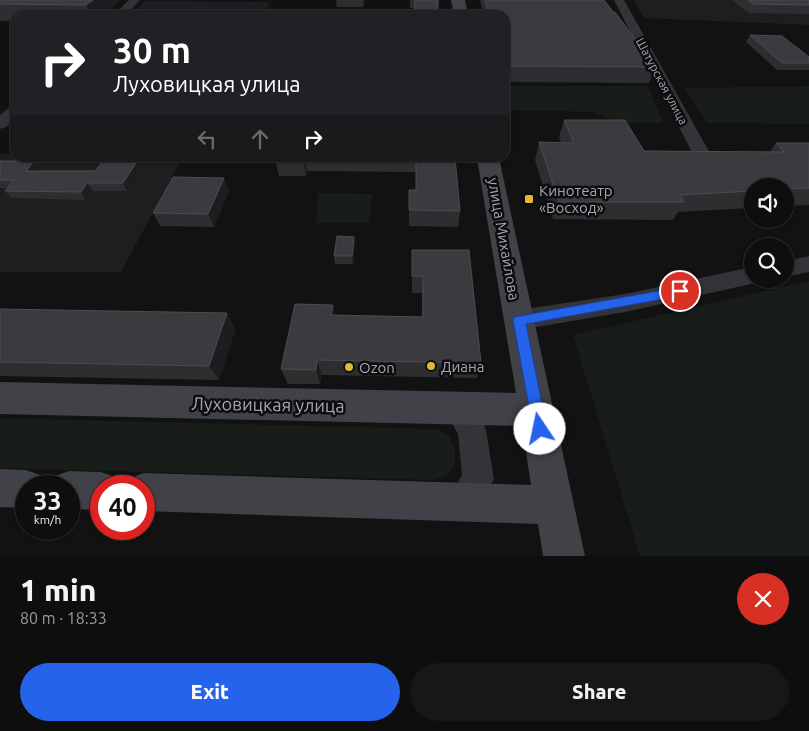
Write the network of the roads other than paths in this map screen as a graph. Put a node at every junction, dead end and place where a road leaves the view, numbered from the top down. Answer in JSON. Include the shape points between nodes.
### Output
{"nodes":[{"id":1,"x":135,"y":0,"type":"edge"},
{"id":2,"x":619,"y":0,"type":"edge"},
{"id":3,"x":124,"y":10,"type":"edge"},
{"id":4,"x":10,"y":115,"type":"edge"},
{"id":5,"x":0,"y":124,"type":"edge"},
{"id":6,"x":489,"y":162,"type":"edge"},
{"id":7,"x":706,"y":162,"type":"edge"},
{"id":8,"x":809,"y":264,"type":"edge"},
{"id":9,"x":794,"y":267,"type":"edge"},
{"id":10,"x":744,"y":278,"type":"edge"},
{"id":11,"x":519,"y":320,"type":"junction"},
{"id":12,"x":0,"y":398,"type":"edge"},
{"id":13,"x":458,"y":408,"type":"junction"},
{"id":14,"x":536,"y":410,"type":"junction"},
{"id":15,"x":0,"y":488,"type":"edge"},
{"id":16,"x":15,"y":489,"type":"edge"},
{"id":17,"x":155,"y":492,"type":"edge"},
{"id":18,"x":464,"y":502,"type":"junction"},
{"id":19,"x":554,"y":505,"type":"junction"},
{"id":20,"x":564,"y":556,"type":"edge"}],
"edges":[{"from":1,"to":3,"type":"street"},
{"from":2,"to":7,"type":"street","name":"Шатурская улица"},
{"from":4,"to":5,"type":"street"},
{"from":6,"to":11,"type":"street","name":"улица Михайлова"},
{"from":8,"to":9,"type":"street"},
{"from":10,"to":11,"type":"street"},
{"from":11,"to":14,"type":"street","name":"улица Михайлова"},
{"from":12,"to":13,"type":"street","name":"Луховицкая улица"},
{"from":13,"to":14,"type":"street","name":"Луховицкая улица"},
{"from":13,"to":18,"type":"street","via":[[472,430],[478,479]]},
{"from":14,"to":19,"type":"street","name":"улица Михайлова"},
{"from":15,"to":16,"type":"street"},
{"from":17,"to":18,"type":"street"},
{"from":18,"to":19,"type":"street"},
{"from":19,"to":20,"type":"street","name":"улица Михайлова"}]}
